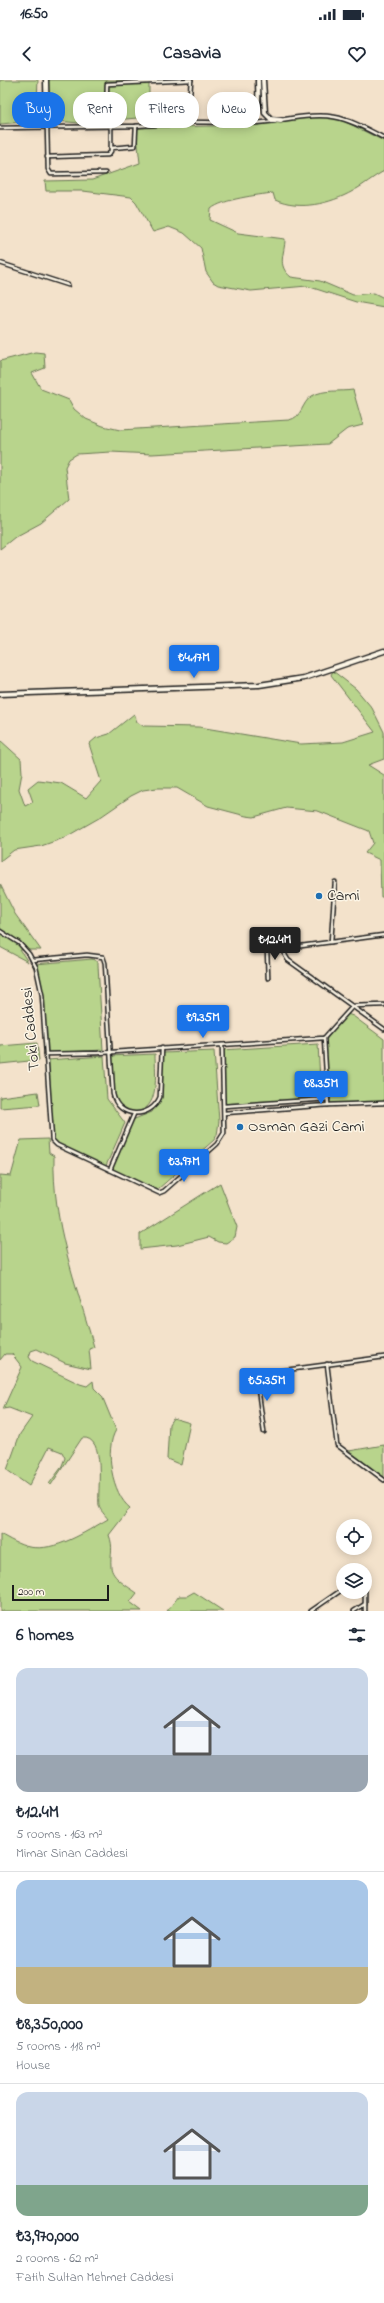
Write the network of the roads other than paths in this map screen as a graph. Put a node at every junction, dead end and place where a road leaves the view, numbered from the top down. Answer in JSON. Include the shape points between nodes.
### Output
{"nodes":[{"id":1,"x":46,"y":80,"type":"edge"},
{"id":2,"x":191,"y":80,"type":"edge"},
{"id":3,"x":258,"y":80,"type":"edge"},
{"id":4,"x":263,"y":80,"type":"edge"},
{"id":5,"x":150,"y":81,"type":"edge"},
{"id":6,"x":46,"y":92,"type":"edge"},
{"id":7,"x":107,"y":92,"type":"edge"},
{"id":8,"x":190,"y":92,"type":"edge"},
{"id":9,"x":258,"y":92,"type":"edge"},
{"id":10,"x":281,"y":120,"type":"junction"},
{"id":11,"x":260,"y":122,"type":"edge"},
{"id":12,"x":12,"y":127,"type":"edge"},
{"id":13,"x":0,"y":128,"type":"edge"},
{"id":14,"x":47,"y":128,"type":"edge"},
{"id":15,"x":111,"y":128,"type":"edge"},
{"id":16,"x":136,"y":128,"type":"edge"},
{"id":17,"x":384,"y":138,"type":"edge"},
{"id":18,"x":111,"y":148,"type":"junction"},
{"id":19,"x":47,"y":157,"type":"junction"},
{"id":20,"x":105,"y":174,"type":"dead end"},
{"id":21,"x":0,"y":263,"type":"edge"},
{"id":22,"x":68,"y":286,"type":"dead end"},
{"id":23,"x":384,"y":651,"type":"edge"},
{"id":24,"x":0,"y":694,"type":"edge"},
{"id":25,"x":335,"y":882,"type":"dead end"},
{"id":26,"x":0,"y":931,"type":"edge"},
{"id":27,"x":384,"y":935,"type":"edge"},
{"id":28,"x":331,"y":942,"type":"junction"},
{"id":29,"x":286,"y":948,"type":"junction"},
{"id":30,"x":32,"y":960,"type":"junction"},
{"id":31,"x":268,"y":978,"type":"dead end"},
{"id":32,"x":384,"y":1005,"type":"edge"},
{"id":33,"x":353,"y":1006,"type":"junction"},
{"id":34,"x":384,"y":1029,"type":"edge"},
{"id":35,"x":324,"y":1038,"type":"junction"},
{"id":36,"x":222,"y":1045,"type":"junction"},
{"id":37,"x":162,"y":1048,"type":"junction"},
{"id":38,"x":110,"y":1051,"type":"junction"},
{"id":39,"x":46,"y":1054,"type":"junction"},
{"id":40,"x":328,"y":1099,"type":"junction"},
{"id":41,"x":384,"y":1103,"type":"edge"},
{"id":42,"x":328,"y":1105,"type":"junction"},
{"id":43,"x":224,"y":1106,"type":"junction"},
{"id":44,"x":224,"y":1113,"type":"junction"},
{"id":45,"x":134,"y":1114,"type":"junction"},
{"id":46,"x":110,"y":1170,"type":"junction"},
{"id":47,"x":384,"y":1357,"type":"edge"},
{"id":48,"x":327,"y":1364,"type":"junction"},
{"id":49,"x":264,"y":1432,"type":"dead end"},
{"id":50,"x":384,"y":1480,"type":"edge"},
{"id":51,"x":336,"y":1594,"type":"edge"},
{"id":52,"x":365,"y":1599,"type":"edge"},
{"id":53,"x":365,"y":1604,"type":"junction"},
{"id":54,"x":311,"y":1611,"type":"edge"},
{"id":55,"x":354,"y":1611,"type":"edge"},
{"id":56,"x":365,"y":1611,"type":"edge"}],
"edges":[{"from":1,"to":6,"type":"street"},
{"from":2,"to":5,"type":"street"},
{"from":2,"to":8,"type":"street"},
{"from":3,"to":9,"type":"street"},
{"from":4,"to":10,"type":"street","via":[[265,113],[271,119]]},
{"from":5,"to":7,"type":"street","via":[[107,84]]},
{"from":10,"to":11,"type":"street"},
{"from":10,"to":17,"type":"street","via":[[330,115],[355,123]]},
{"from":12,"to":13,"type":"street"},
{"from":14,"to":19,"type":"street"},
{"from":15,"to":18,"type":"street"},
{"from":16,"to":18,"type":"street","via":[[135,146]]},
{"from":18,"to":19,"type":"street","via":[[107,156]]},
{"from":19,"to":20,"type":"street","via":[[48,171],[54,175]]},
{"from":21,"to":22,"type":"street"},
{"from":23,"to":24,"type":"street","via":[[304,678],[259,685]]},
{"from":25,"to":28,"type":"street"},
{"from":26,"to":30,"type":"street","name":"Toki Caddesi","via":[[19,943]]},
{"from":27,"to":28,"type":"street"},
{"from":28,"to":29,"type":"street"},
{"from":29,"to":31,"type":"street","via":[[268,949]]},
{"from":29,"to":33,"type":"street","via":[[285,955],[288,960]]},
{"from":30,"to":38,"type":"street","via":[[87,955],[103,957]]},
{"from":30,"to":39,"type":"street","name":"Toki Caddesi","via":[[42,995]]},
{"from":32,"to":33,"type":"street"},
{"from":33,"to":34,"type":"street"},
{"from":33,"to":35,"type":"street"},
{"from":35,"to":36,"type":"street"},
{"from":35,"to":40,"type":"street"},
{"from":36,"to":37,"type":"street"},
{"from":36,"to":43,"type":"street"},
{"from":37,"to":38,"type":"street"},
{"from":37,"to":45,"type":"street","via":[[158,1099],[149,1110]]},
{"from":38,"to":39,"type":"street"},
{"from":38,"to":45,"type":"street","via":[[115,1099],[122,1109]]},
{"from":39,"to":46,"type":"street","name":"Toki Caddesi","via":[[52,1140],[57,1145]]},
{"from":40,"to":42,"type":"street"},
{"from":40,"to":43,"type":"street"},
{"from":41,"to":42,"type":"street"},
{"from":42,"to":44,"type":"street"},
{"from":43,"to":44,"type":"street"},
{"from":44,"to":46,"type":"street","via":[[224,1133],[217,1144],[164,1191],[159,1193]]},
{"from":45,"to":46,"type":"street"},
{"from":47,"to":48,"type":"street"},
{"from":48,"to":49,"type":"street","via":[[256,1374]]},
{"from":48,"to":50,"type":"street","via":[[337,1445]]},
{"from":51,"to":54,"type":"street"},
{"from":52,"to":53,"type":"street"},
{"from":53,"to":55,"type":"street"},
{"from":53,"to":56,"type":"street"}]}
